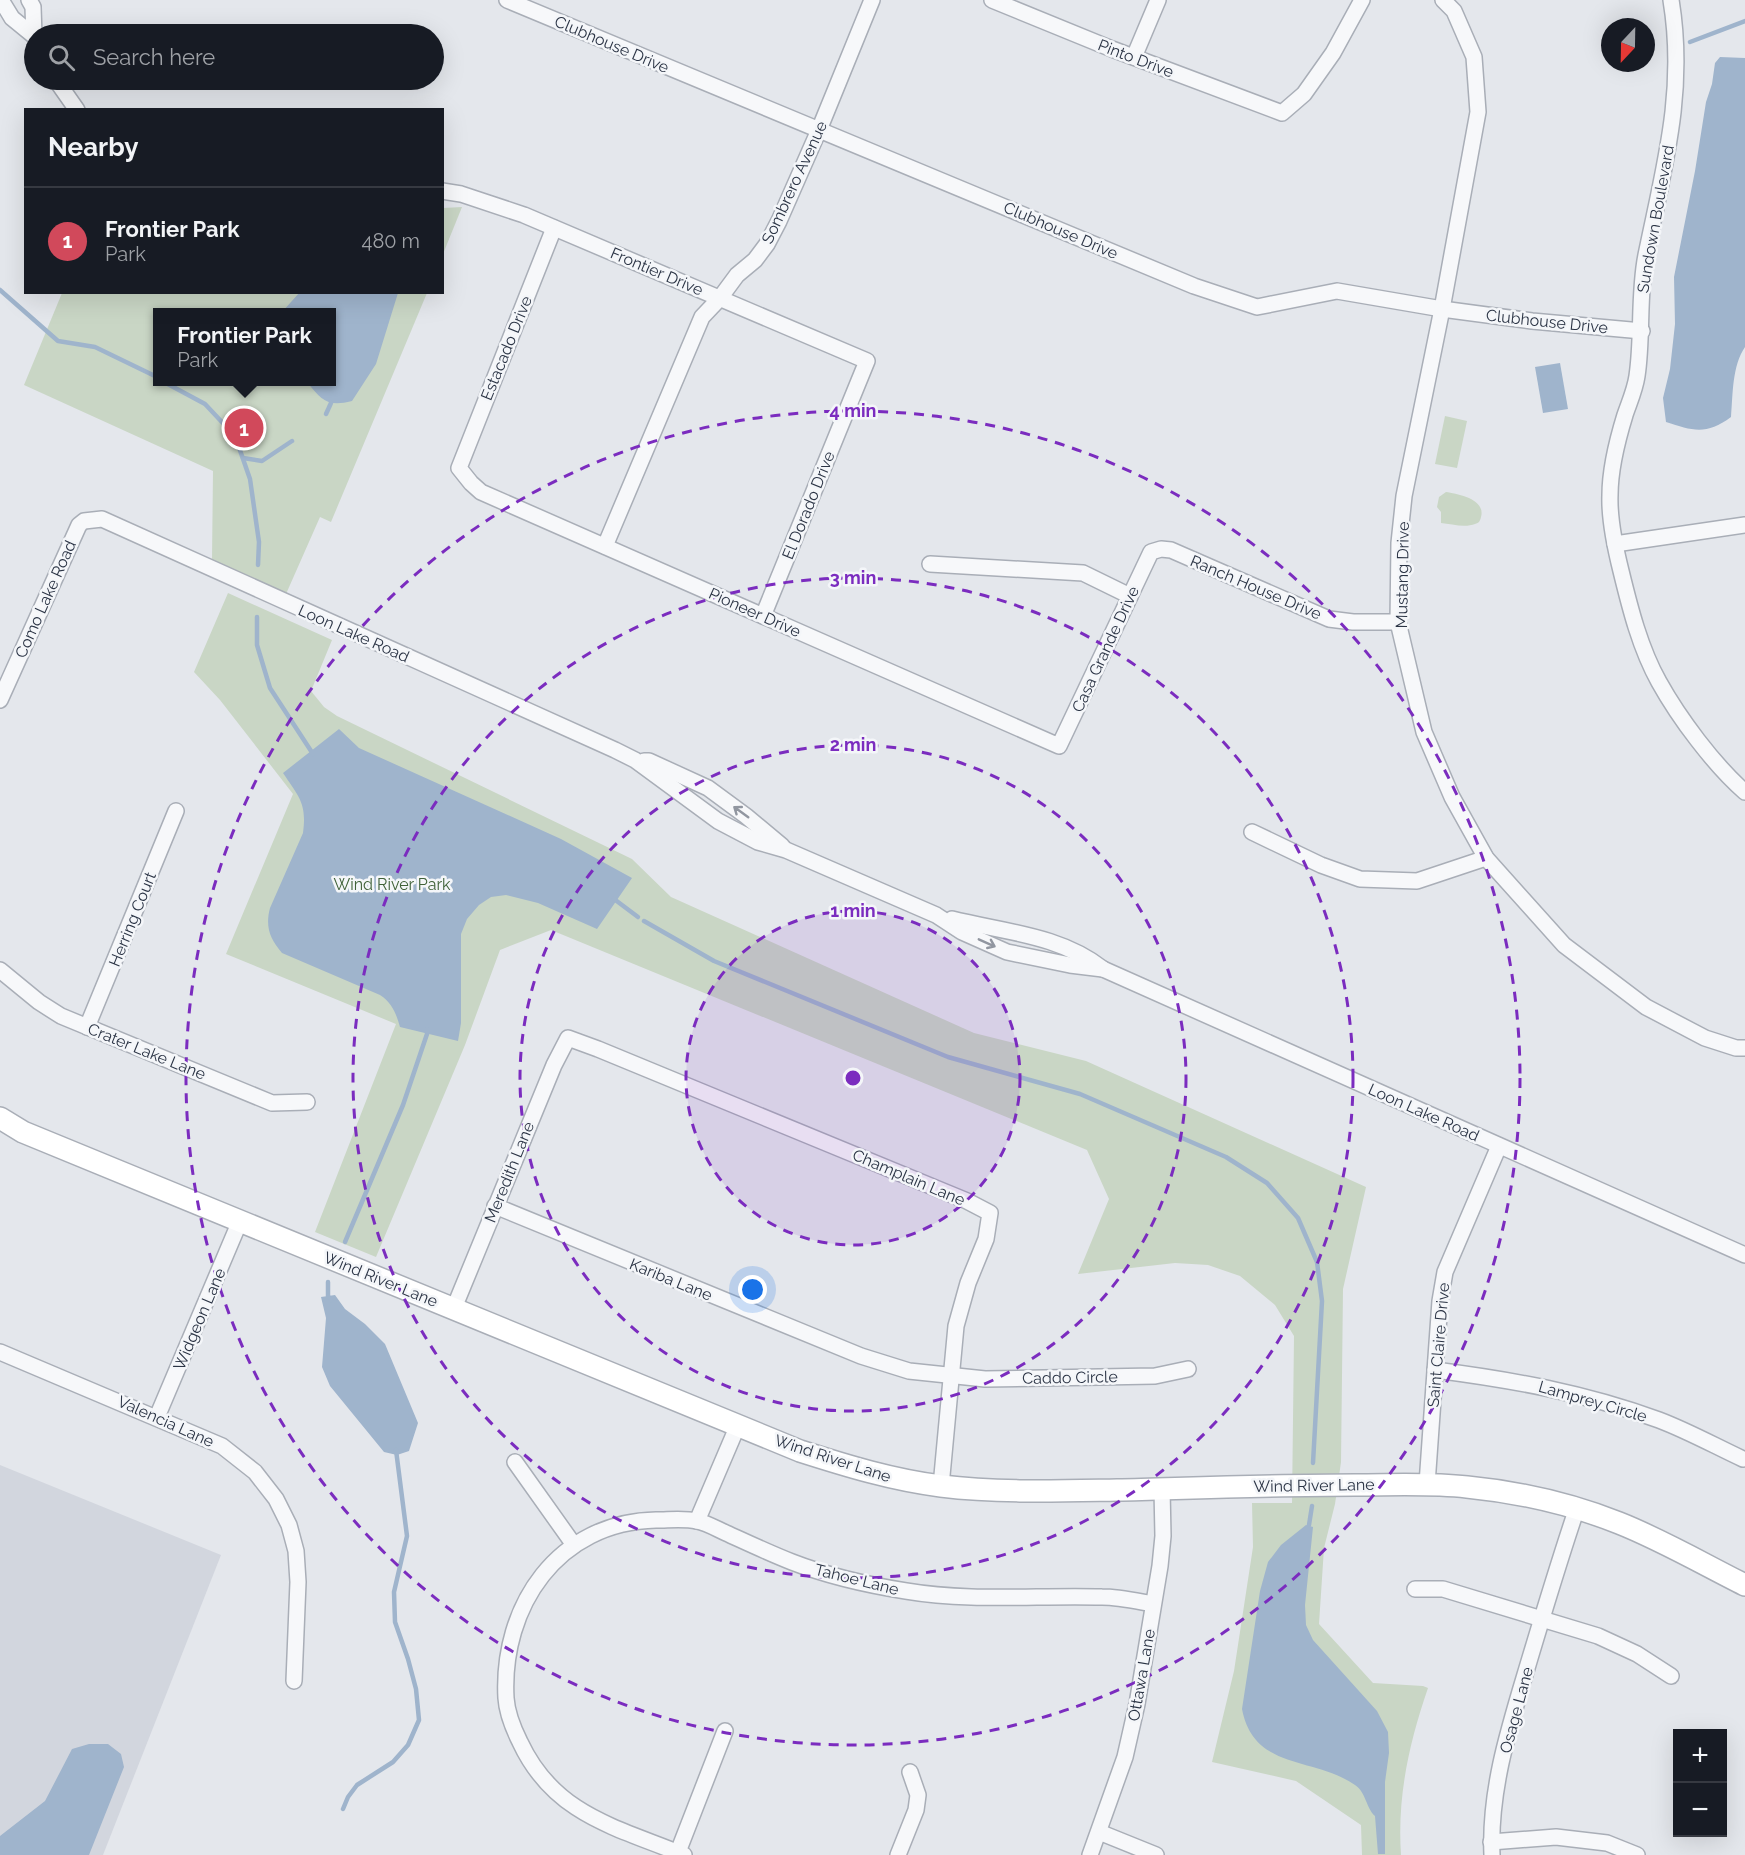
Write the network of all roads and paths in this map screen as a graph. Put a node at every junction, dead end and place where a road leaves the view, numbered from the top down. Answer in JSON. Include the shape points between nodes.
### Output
{"nodes":[{"id":1,"x":1,"y":0,"type":"edge"},
{"id":2,"x":29,"y":0,"type":"edge"},
{"id":3,"x":507,"y":0,"type":"edge"},
{"id":4,"x":872,"y":0,"type":"edge"},
{"id":5,"x":992,"y":0,"type":"edge"},
{"id":6,"x":1158,"y":0,"type":"edge"},
{"id":7,"x":1362,"y":0,"type":"edge"},
{"id":8,"x":1443,"y":0,"type":"edge"},
{"id":9,"x":1671,"y":0,"type":"edge"},
{"id":10,"x":34,"y":24,"type":"edge"},
{"id":11,"x":24,"y":28,"type":"edge"},
{"id":12,"x":1134,"y":57,"type":"junction"},
{"id":13,"x":63,"y":90,"type":"edge"},
{"id":14,"x":76,"y":108,"type":"edge"},
{"id":15,"x":819,"y":130,"type":"junction"},
{"id":16,"x":444,"y":191,"type":"edge"},
{"id":17,"x":554,"y":228,"type":"junction"},
{"id":18,"x":720,"y":297,"type":"junction"},
{"id":19,"x":1442,"y":309,"type":"junction"},
{"id":20,"x":1642,"y":331,"type":"junction"},
{"id":21,"x":867,"y":361,"type":"joint"},
{"id":22,"x":459,"y":468,"type":"joint"},
{"id":23,"x":1745,"y":525,"type":"edge"},
{"id":24,"x":76,"y":531,"type":"joint"},
{"id":25,"x":1615,"y":544,"type":"junction"},
{"id":26,"x":605,"y":546,"type":"junction"},
{"id":27,"x":1151,"y":552,"type":"joint"},
{"id":28,"x":930,"y":564,"type":"dead end"},
{"id":29,"x":1130,"y":596,"type":"junction"},
{"id":30,"x":763,"y":616,"type":"junction"},
{"id":31,"x":1398,"y":622,"type":"junction"},
{"id":32,"x":0,"y":700,"type":"edge"},
{"id":33,"x":1059,"y":746,"type":"joint"},
{"id":34,"x":1745,"y":792,"type":"edge"},
{"id":35,"x":176,"y":811,"type":"dead end"},
{"id":36,"x":1252,"y":832,"type":"dead end"},
{"id":37,"x":1486,"y":858,"type":"junction"},
{"id":38,"x":0,"y":970,"type":"edge"},
{"id":39,"x":87,"y":1026,"type":"junction"},
{"id":40,"x":568,"y":1038,"type":"joint"},
{"id":41,"x":1745,"y":1048,"type":"edge"},
{"id":42,"x":307,"y":1102,"type":"dead end"},
{"id":43,"x":0,"y":1118,"type":"edge"},
{"id":44,"x":1499,"y":1146,"type":"junction"},
{"id":45,"x":495,"y":1206,"type":"junction"},
{"id":46,"x":240,"y":1221,"type":"junction"},
{"id":47,"x":1745,"y":1255,"type":"edge"},
{"id":48,"x":454,"y":1308,"type":"junction"},
{"id":49,"x":0,"y":1352,"type":"edge"},
{"id":50,"x":1188,"y":1369,"type":"dead end"},
{"id":51,"x":1435,"y":1370,"type":"junction"},
{"id":52,"x":951,"y":1377,"type":"junction"},
{"id":53,"x":157,"y":1417,"type":"junction"},
{"id":54,"x":738,"y":1425,"type":"junction"},
{"id":55,"x":1743,"y":1459,"type":"dead end"},
{"id":56,"x":515,"y":1462,"type":"dead end"},
{"id":57,"x":1427,"y":1484,"type":"junction"},
{"id":58,"x":941,"y":1486,"type":"junction"},
{"id":59,"x":1162,"y":1489,"type":"junction"},
{"id":60,"x":1577,"y":1508,"type":"junction"},
{"id":61,"x":697,"y":1521,"type":"junction"},
{"id":62,"x":574,"y":1545,"type":"junction"},
{"id":63,"x":1745,"y":1585,"type":"edge"},
{"id":64,"x":1415,"y":1589,"type":"dead end"},
{"id":65,"x":1153,"y":1604,"type":"junction"},
{"id":66,"x":1542,"y":1619,"type":"junction"},
{"id":67,"x":1671,"y":1676,"type":"dead end"},
{"id":68,"x":294,"y":1681,"type":"dead end"},
{"id":69,"x":725,"y":1731,"type":"dead end"},
{"id":70,"x":910,"y":1772,"type":"dead end"},
{"id":71,"x":1099,"y":1832,"type":"junction"},
{"id":72,"x":1491,"y":1848,"type":"edge"},
{"id":73,"x":681,"y":1854,"type":"edge"},
{"id":74,"x":898,"y":1855,"type":"edge"},
{"id":75,"x":1090,"y":1855,"type":"edge"},
{"id":76,"x":1156,"y":1855,"type":"edge"},
{"id":77,"x":1637,"y":1855,"type":"edge"}],
"edges":[{"from":1,"to":11,"type":"street"},
{"from":2,"to":10,"type":"street"},
{"from":3,"to":15,"type":"street","name":"Clubhouse Drive"},
{"from":4,"to":15,"type":"street","name":"Sombrero Avenue"},
{"from":5,"to":12,"type":"street","name":"Pinto Drive"},
{"from":6,"to":12,"type":"street"},
{"from":7,"to":12,"type":"street","name":"Pinto Drive","via":[[1333,53],[1304,94],[1282,112]]},
{"from":8,"to":19,"type":"street","name":"Mustang Drive","via":[[1454,11],[1474,57],[1478,112]]},
{"from":9,"to":20,"type":"street","name":"Sundown Boulevard","via":[[1677,78],[1662,185],[1646,257]]},
{"from":13,"to":14,"type":"street"},
{"from":15,"to":18,"type":"street","name":"Sombrero Avenue","via":[[767,244]]},
{"from":15,"to":19,"type":"street","name":"Clubhouse Drive","via":[[1194,286],[1257,307],[1337,291]]},
{"from":16,"to":17,"type":"street","name":"Frontier Drive"},
{"from":17,"to":18,"type":"street","name":"Frontier Drive"},
{"from":17,"to":22,"type":"street","name":"Estacado Drive"},
{"from":18,"to":21,"type":"street","name":"Frontier Drive"},
{"from":18,"to":26,"type":"street","name":"Sombrero Avenue","via":[[702,317]]},
{"from":19,"to":20,"type":"street","name":"Clubhouse Drive"},
{"from":19,"to":31,"type":"street","name":"Mustang Drive","via":[[1404,496]]},
{"from":20,"to":25,"type":"street","name":"Sundown Boulevard","via":[[1637,379],[1613,462],[1610,496]]},
{"from":21,"to":30,"type":"street","name":"El Dorado Drive"},
{"from":22,"to":26,"type":"street","name":"Pioneer Drive","via":[[481,492]]},
{"from":23,"to":25,"type":"street"},
{"from":24,"to":32,"type":"street","name":"Como Lake Road"},
{"from":24,"to":44,"type":"street","name":"Loon Lake Road","via":[[84,521],[110,522],[634,760],[718,821],[758,842],[786,850],[936,915],[962,932],[1007,952],[1103,969]]},
{"from":25,"to":34,"type":"street","name":"Sundown Boulevard","via":[[1629,603],[1658,682],[1701,746]]},
{"from":26,"to":30,"type":"street","name":"Pioneer Drive"},
{"from":27,"to":29,"type":"street","name":"Casa Grande Drive"},
{"from":27,"to":31,"type":"street","name":"Ranch House Drive","via":[[1172,550],[1329,619]]},
{"from":28,"to":29,"type":"street","via":[[1083,573]]},
{"from":29,"to":33,"type":"street","name":"Casa Grande Drive"},
{"from":30,"to":33,"type":"street","name":"Pioneer Drive"},
{"from":31,"to":37,"type":"street","name":"Mustang Drive","via":[[1424,732],[1452,797]]},
{"from":35,"to":39,"type":"street","name":"Herring Court"},
{"from":36,"to":37,"type":"street","via":[[1360,879],[1417,881]]},
{"from":37,"to":41,"type":"street","name":"Mustang Drive","via":[[1564,945],[1646,1006],[1705,1038]]},
{"from":38,"to":39,"type":"street","name":"Crater Lake Lane","via":[[61,1016]]},
{"from":39,"to":42,"type":"street","name":"Crater Lake Lane","via":[[272,1103]]},
{"from":40,"to":45,"type":"street","name":"Meredith Lane"},
{"from":40,"to":52,"type":"street","name":"Champlain Lane","via":[[990,1213],[986,1239],[956,1326]]},
{"from":43,"to":46,"type":"street","name":"Wind River Lane","via":[[23,1132]]},
{"from":44,"to":47,"type":"street","name":"Loon Lake Road"},
{"from":44,"to":51,"type":"street","name":"Saint Claire Drive","via":[[1445,1272]]},
{"from":45,"to":48,"type":"street","name":"Meredith Lane"},
{"from":45,"to":52,"type":"street","name":"Kariba Lane","via":[[861,1356],[909,1371]]},
{"from":46,"to":48,"type":"street","name":"Wind River Lane"},
{"from":46,"to":53,"type":"street","name":"Widgeon Lane"},
{"from":48,"to":54,"type":"street","name":"Wind River Lane"},
{"from":49,"to":53,"type":"street","name":"Valencia Lane"},
{"from":50,"to":52,"type":"street","name":"Caddo Circle","via":[[1155,1376]]},
{"from":51,"to":55,"type":"street","name":"Lamprey Circle","via":[[1519,1381],[1592,1398],[1660,1421]]},
{"from":51,"to":57,"type":"street","name":"Saint Claire Drive"},
{"from":52,"to":58,"type":"street","name":"Champlain Lane"},
{"from":53,"to":68,"type":"street","name":"Valencia Lane","via":[[222,1446],[255,1472],[285,1516],[296,1551]]},
{"from":54,"to":58,"type":"street","name":"Wind River Lane","via":[[847,1466]]},
{"from":54,"to":61,"type":"street"},
{"from":56,"to":62,"type":"street"},
{"from":57,"to":59,"type":"street","name":"Wind River Lane"},
{"from":57,"to":60,"type":"street","name":"Wind River Lane","via":[[1468,1487]]},
{"from":58,"to":59,"type":"street","name":"Wind River Lane","via":[[1051,1491]]},
{"from":59,"to":65,"type":"street","name":"Ottawa Lane","via":[[1160,1566]]},
{"from":60,"to":63,"type":"street","name":"Wind River Lane","via":[[1647,1535]]},
{"from":60,"to":66,"type":"street","name":"Osage Lane"},
{"from":61,"to":62,"type":"street","name":"Tahoe Lane","via":[[644,1520],[620,1524]]},
{"from":61,"to":65,"type":"street","name":"Tahoe Lane","via":[[794,1563],[908,1592],[977,1597],[1105,1597]]},
{"from":62,"to":73,"type":"street","name":"Tahoe Lane","via":[[539,1579],[512,1630],[505,1681],[513,1728],[542,1781],[569,1804],[601,1822]]},
{"from":64,"to":66,"type":"street","via":[[1443,1589]]},
{"from":65,"to":71,"type":"street","name":"Ottawa Lane","via":[[1125,1757]]},
{"from":66,"to":67,"type":"street","via":[[1637,1653]]},
{"from":66,"to":72,"type":"street","name":"Osage Lane","via":[[1509,1726],[1493,1801]]},
{"from":69,"to":73,"type":"street"},
{"from":70,"to":74,"type":"street","via":[[918,1795],[916,1810]]},
{"from":71,"to":75,"type":"street","name":"Ottawa Lane"},
{"from":71,"to":76,"type":"street"},
{"from":72,"to":77,"type":"street","via":[[1556,1837],[1607,1843]]}]}
